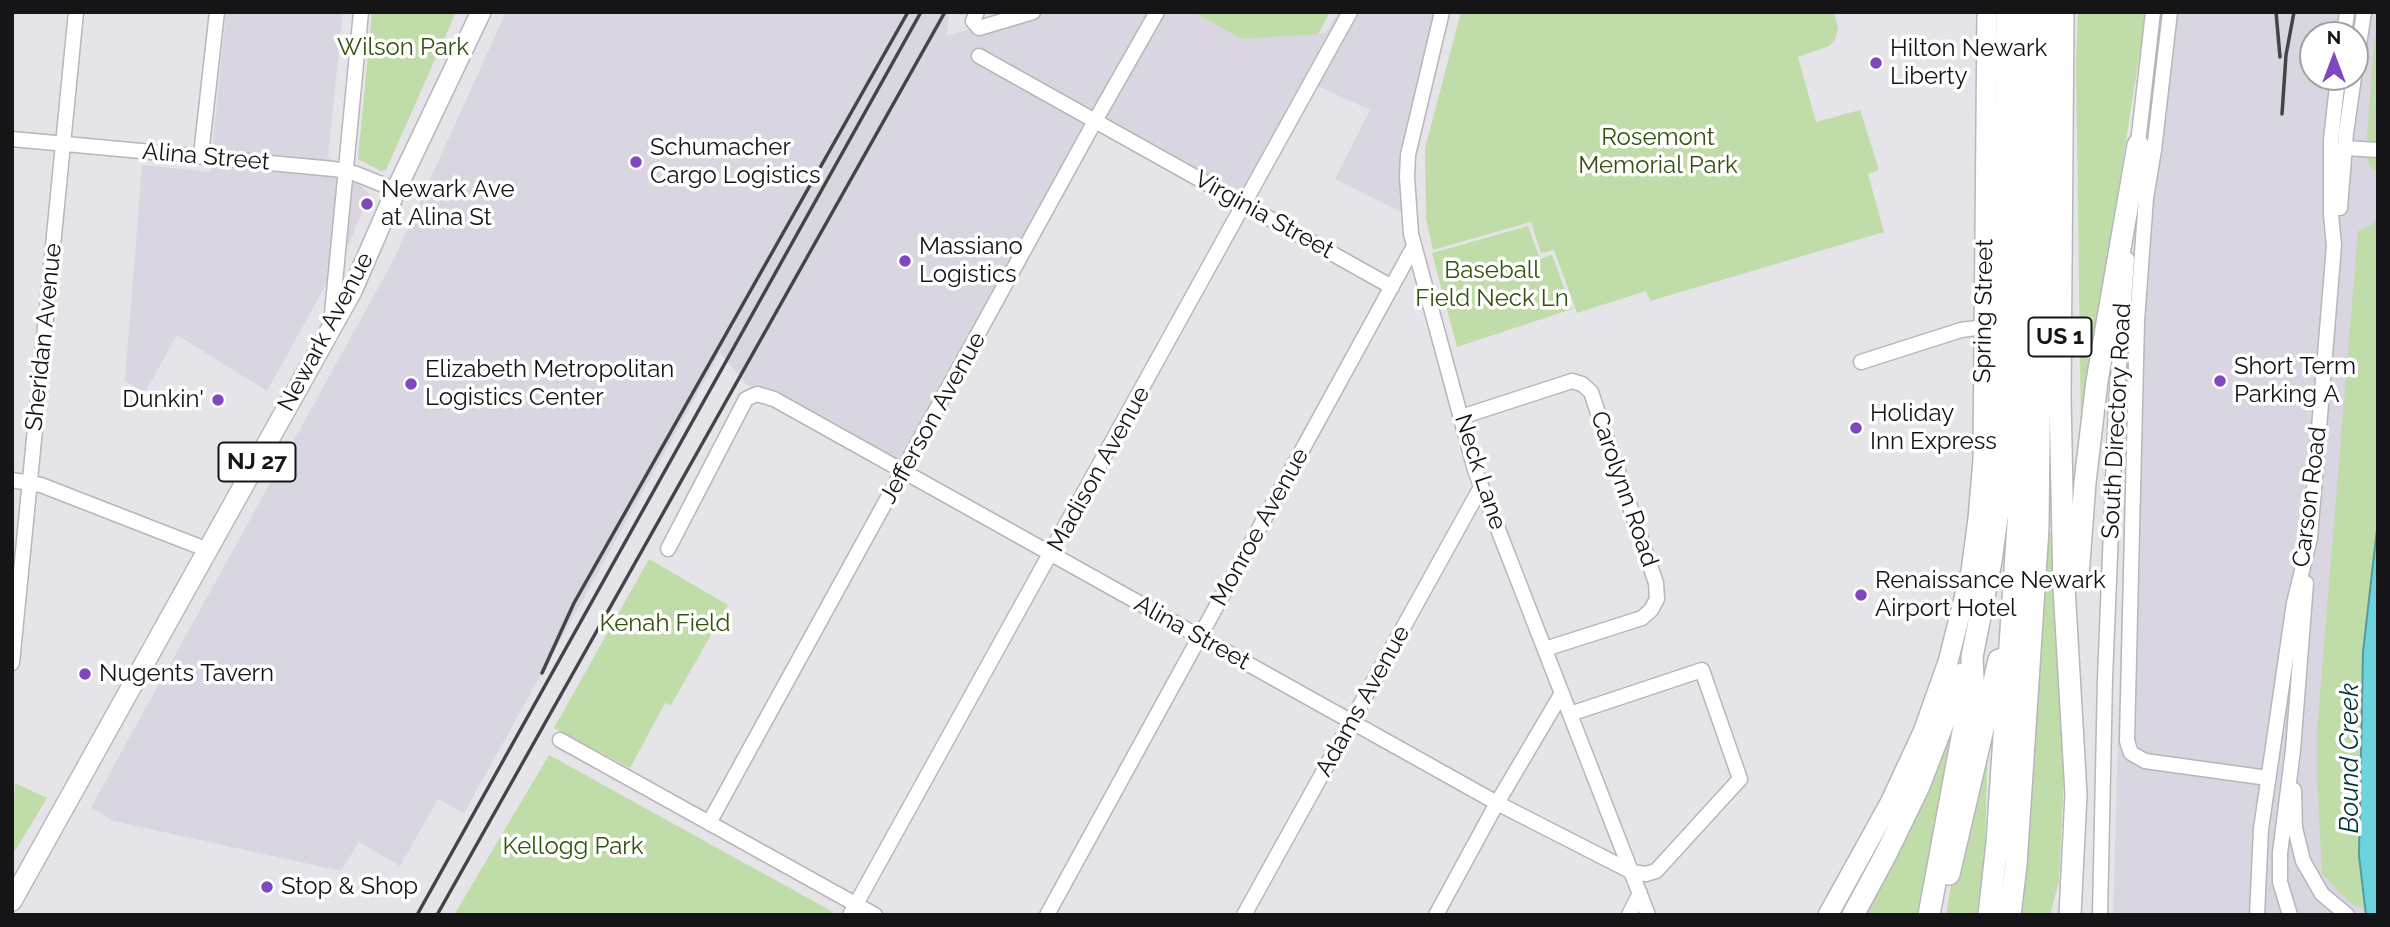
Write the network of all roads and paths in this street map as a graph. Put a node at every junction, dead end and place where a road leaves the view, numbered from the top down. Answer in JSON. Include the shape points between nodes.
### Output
{"nodes":[{"id":1,"x":76,"y":12,"type":"edge"},
{"id":2,"x":217,"y":12,"type":"edge"},
{"id":3,"x":361,"y":12,"type":"edge"},
{"id":4,"x":481,"y":12,"type":"edge"},
{"id":5,"x":1033,"y":12,"type":"edge"},
{"id":6,"x":1157,"y":12,"type":"edge"},
{"id":7,"x":1442,"y":12,"type":"edge"},
{"id":8,"x":1987,"y":12,"type":"edge"},
{"id":9,"x":2007,"y":12,"type":"edge"},
{"id":10,"x":2024,"y":12,"type":"edge"},
{"id":11,"x":2044,"y":12,"type":"edge"},
{"id":12,"x":2063,"y":12,"type":"edge"},
{"id":13,"x":2153,"y":12,"type":"edge"},
{"id":14,"x":2170,"y":12,"type":"edge"},
{"id":15,"x":975,"y":17,"type":"edge"},
{"id":16,"x":1348,"y":17,"type":"edge"},
{"id":17,"x":979,"y":56,"type":"dead end"},
{"id":18,"x":2336,"y":91,"type":"edge"},
{"id":19,"x":2352,"y":91,"type":"edge"},
{"id":20,"x":1095,"y":121,"type":"junction"},
{"id":21,"x":12,"y":139,"type":"edge"},
{"id":22,"x":63,"y":144,"type":"junction"},
{"id":23,"x":2146,"y":148,"type":"junction"},
{"id":24,"x":2345,"y":148,"type":"junction"},
{"id":25,"x":2378,"y":150,"type":"edge"},
{"id":26,"x":201,"y":155,"type":"junction"},
{"id":27,"x":346,"y":171,"type":"junction"},
{"id":28,"x":396,"y":190,"type":"junction"},
{"id":29,"x":1244,"y":205,"type":"junction"},
{"id":30,"x":2334,"y":245,"type":"junction"},
{"id":31,"x":1414,"y":246,"type":"junction"},
{"id":32,"x":1392,"y":287,"type":"junction"},
{"id":33,"x":1984,"y":327,"type":"junction"},
{"id":34,"x":330,"y":330,"type":"junction"},
{"id":35,"x":1861,"y":362,"type":"dead end"},
{"id":36,"x":1461,"y":417,"type":"junction"},
{"id":37,"x":904,"y":471,"type":"junction"},
{"id":38,"x":12,"y":480,"type":"edge"},
{"id":39,"x":29,"y":482,"type":"junction"},
{"id":40,"x":1481,"y":486,"type":"junction"},
{"id":41,"x":2310,"y":538,"type":"junction"},
{"id":42,"x":668,"y":548,"type":"dead end"},
{"id":43,"x":208,"y":550,"type":"junction"},
{"id":44,"x":1051,"y":554,"type":"junction"},
{"id":45,"x":2016,"y":561,"type":"junction"},
{"id":46,"x":1199,"y":637,"type":"junction"},
{"id":47,"x":1545,"y":649,"type":"junction"},
{"id":48,"x":1972,"y":657,"type":"junction"},
{"id":49,"x":2070,"y":662,"type":"junction"},
{"id":50,"x":12,"y":663,"type":"edge"},
{"id":51,"x":1562,"y":693,"type":"junction"},
{"id":52,"x":1570,"y":714,"type":"junction"},
{"id":53,"x":1351,"y":722,"type":"junction"},
{"id":54,"x":560,"y":740,"type":"dead end"},
{"id":55,"x":2293,"y":750,"type":"junction"},
{"id":56,"x":2268,"y":778,"type":"junction"},
{"id":57,"x":1497,"y":803,"type":"junction"},
{"id":58,"x":2076,"y":813,"type":"junction"},
{"id":59,"x":709,"y":823,"type":"junction"},
{"id":60,"x":1632,"y":872,"type":"junction"},
{"id":61,"x":18,"y":875,"type":"edge"},
{"id":62,"x":1640,"y":893,"type":"junction"},
{"id":63,"x":12,"y":901,"type":"edge"},
{"id":64,"x":853,"y":909,"type":"edge"},
{"id":65,"x":875,"y":915,"type":"edge"},
{"id":66,"x":1047,"y":915,"type":"edge"},
{"id":67,"x":1244,"y":915,"type":"edge"},
{"id":68,"x":1436,"y":915,"type":"edge"},
{"id":69,"x":1629,"y":915,"type":"edge"},
{"id":70,"x":1648,"y":915,"type":"edge"},
{"id":71,"x":1828,"y":915,"type":"edge"},
{"id":72,"x":1853,"y":915,"type":"edge"},
{"id":73,"x":1929,"y":915,"type":"edge"},
{"id":74,"x":1939,"y":915,"type":"edge"},
{"id":75,"x":1989,"y":915,"type":"edge"},
{"id":76,"x":2010,"y":915,"type":"edge"},
{"id":77,"x":2062,"y":915,"type":"edge"},
{"id":78,"x":2070,"y":915,"type":"edge"},
{"id":79,"x":2101,"y":915,"type":"edge"},
{"id":80,"x":2257,"y":915,"type":"edge"},
{"id":81,"x":2290,"y":915,"type":"edge"},
{"id":82,"x":2347,"y":915,"type":"edge"}],
"edges":[{"from":1,"to":22,"type":"street","name":"Sheridan Avenue"},
{"from":2,"to":26,"type":"street"},
{"from":3,"to":27,"type":"street"},
{"from":4,"to":28,"type":"main road","name":"Newark Avenue","number":"NJ 27"},
{"from":5,"to":15,"type":"street","via":[[979,28]]},
{"from":6,"to":20,"type":"street","name":"Jefferson Avenue"},
{"from":7,"to":31,"type":"street","name":"Neck Lane","via":[[1408,155]]},
{"from":8,"to":33,"type":"main road","name":"Spring Street"},
{"from":9,"to":48,"type":"highway","number":"US 1","via":[[2000,473],[1992,561]]},
{"from":10,"to":45,"type":"highway"},
{"from":11,"to":76,"type":"highway","via":[[2038,528]]},
{"from":12,"to":49,"type":"highway","number":"US 1","via":[[2060,386]]},
{"from":13,"to":23,"type":"street","name":"South Directory Road"},
{"from":14,"to":23,"type":"street"},
{"from":16,"to":29,"type":"street","name":"Madison Avenue"},
{"from":17,"to":20,"type":"street","name":"Virginia Street"},
{"from":18,"to":30,"type":"street","name":"Carson Road","via":[[2332,129]]},
{"from":19,"to":24,"type":"street"},
{"from":20,"to":29,"type":"street","name":"Virginia Street"},
{"from":20,"to":37,"type":"street","name":"Jefferson Avenue"},
{"from":21,"to":22,"type":"street","name":"Alina Street"},
{"from":22,"to":26,"type":"street","name":"Alina Street"},
{"from":22,"to":39,"type":"street","name":"Sheridan Avenue"},
{"from":23,"to":49,"type":"highway","via":[[2092,420]]},
{"from":23,"to":56,"type":"street","via":[[2136,340],[2127,745],[2134,756],[2149,762]]},
{"from":23,"to":79,"type":"street","name":"South Directory Road","via":[[2120,328],[2105,679]]},
{"from":24,"to":25,"type":"street"},
{"from":24,"to":30,"type":"street"},
{"from":26,"to":27,"type":"street","name":"Alina Street"},
{"from":27,"to":28,"type":"street","name":"Alina Street"},
{"from":27,"to":34,"type":"street"},
{"from":28,"to":34,"type":"main road","name":"Newark Avenue","number":"NJ 27"},
{"from":29,"to":32,"type":"street","name":"Virginia Street"},
{"from":29,"to":44,"type":"street","name":"Madison Avenue"},
{"from":30,"to":41,"type":"street","name":"Carson Road"},
{"from":31,"to":32,"type":"street"},
{"from":31,"to":36,"type":"street","name":"Neck Lane"},
{"from":32,"to":46,"type":"street","name":"Monroe Avenue"},
{"from":33,"to":35,"type":"street","via":[[1966,328]]},
{"from":33,"to":71,"type":"main road","name":"Spring Street","via":[[1980,497],[1960,617],[1915,750]]},
{"from":34,"to":43,"type":"main road","name":"Newark Avenue","number":"NJ 27"},
{"from":36,"to":40,"type":"street","name":"Neck Lane"},
{"from":36,"to":47,"type":"street","name":"Carolynn Road","via":[[1572,381],[1591,392],[1656,583],[1657,599],[1642,618]]},
{"from":37,"to":42,"type":"street","name":"Alina Street","via":[[774,399],[753,394],[746,399]]},
{"from":37,"to":44,"type":"street","name":"Alina Street"},
{"from":37,"to":59,"type":"street","name":"Jefferson Avenue"},
{"from":38,"to":39,"type":"street"},
{"from":39,"to":43,"type":"street"},
{"from":39,"to":50,"type":"street","name":"Sheridan Avenue"},
{"from":40,"to":47,"type":"street","name":"Neck Lane"},
{"from":40,"to":53,"type":"street","name":"Adams Avenue"},
{"from":41,"to":55,"type":"street"},
{"from":41,"to":56,"type":"street","name":"Carson Road","via":[[2294,603]]},
{"from":43,"to":61,"type":"main road","name":"Newark Avenue","number":"NJ 27"},
{"from":44,"to":46,"type":"street","name":"Alina Street"},
{"from":44,"to":64,"type":"street","name":"Madison Avenue"},
{"from":45,"to":74,"type":"highway","via":[[1995,678]]},
{"from":45,"to":75,"type":"highway"},
{"from":46,"to":53,"type":"street","name":"Alina Street"},
{"from":46,"to":66,"type":"street","name":"Monroe Avenue"},
{"from":47,"to":51,"type":"street","name":"Neck Lane"},
{"from":48,"to":72,"type":"highway","number":"US 1","via":[[1911,803]]},
{"from":48,"to":73,"type":"highway"},
{"from":49,"to":58,"type":"highway","number":"US 1"},
{"from":51,"to":52,"type":"street","name":"Neck Lane"},
{"from":51,"to":57,"type":"street"},
{"from":52,"to":60,"type":"street","name":"Neck Lane"},
{"from":52,"to":60,"type":"street","via":[[1702,670],[1740,779],[1656,870]]},
{"from":53,"to":57,"type":"street","name":"Alina Street"},
{"from":53,"to":67,"type":"street","name":"Adams Avenue"},
{"from":54,"to":59,"type":"street"},
{"from":55,"to":81,"type":"street","via":[[2279,873]]},
{"from":55,"to":82,"type":"street","via":[[2295,822],[2303,861],[2322,894]]},
{"from":56,"to":80,"type":"street","name":"Carson Road"},
{"from":57,"to":60,"type":"street","name":"Alina Street"},
{"from":57,"to":68,"type":"street"},
{"from":58,"to":77,"type":"highway","number":"US 1"},
{"from":58,"to":78,"type":"highway"},
{"from":59,"to":64,"type":"street"},
{"from":60,"to":62,"type":"street","name":"Neck Lane"},
{"from":61,"to":63,"type":"main road","name":"Newark Avenue","number":"NJ 27"},
{"from":62,"to":69,"type":"street"},
{"from":62,"to":70,"type":"street","name":"Neck Lane"},
{"from":64,"to":65,"type":"street"}]}
